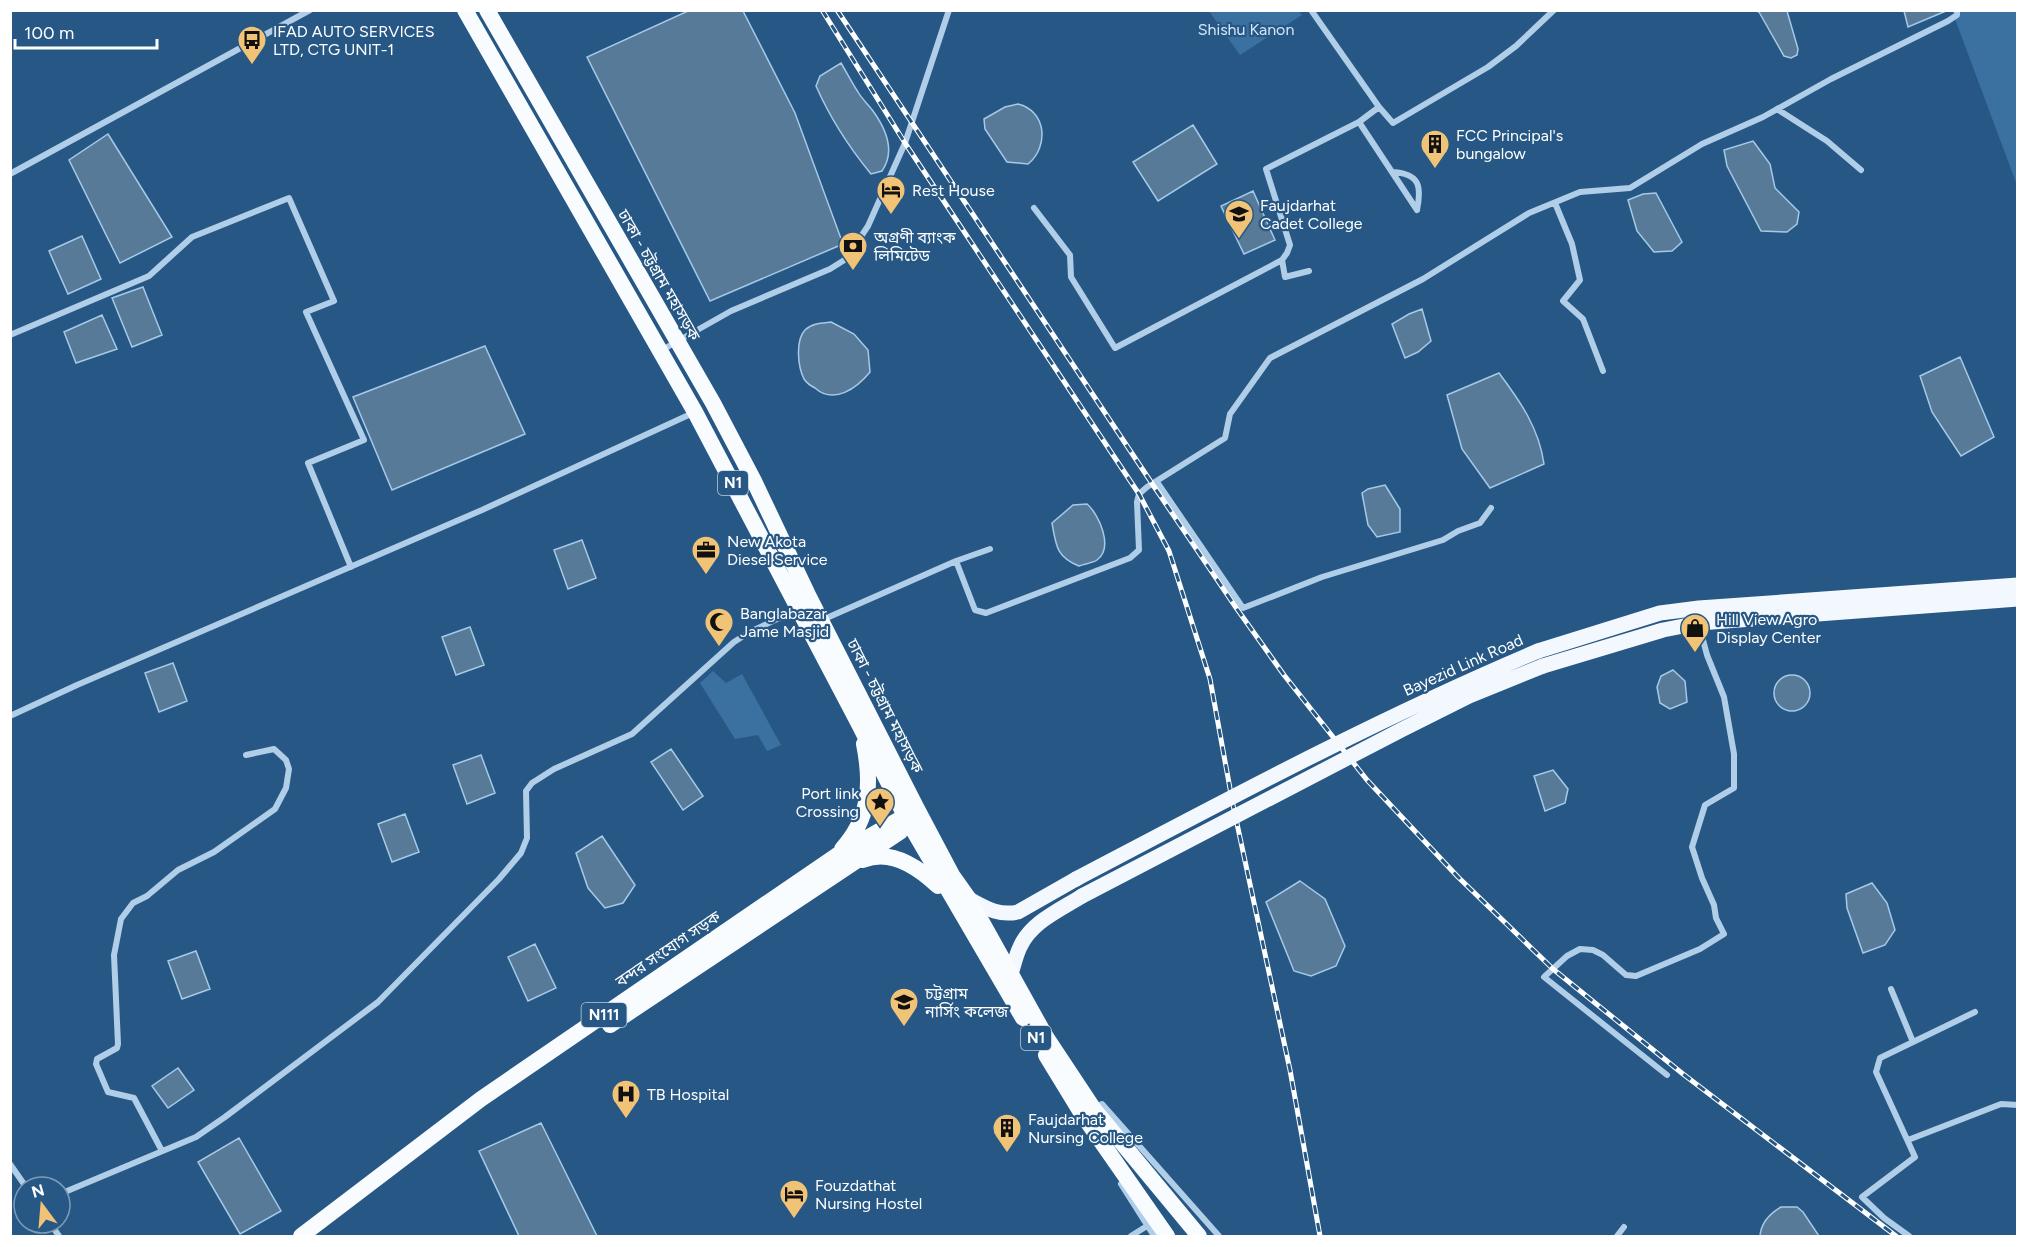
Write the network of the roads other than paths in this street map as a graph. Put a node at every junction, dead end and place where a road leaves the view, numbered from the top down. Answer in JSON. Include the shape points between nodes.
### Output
{"nodes":[{"id":1,"x":310,"y":10,"type":"edge"},
{"id":2,"x":465,"y":10,"type":"edge"},
{"id":3,"x":488,"y":10,"type":"edge"},
{"id":4,"x":948,"y":10,"type":"edge"},
{"id":5,"x":1311,"y":10,"type":"edge"},
{"id":6,"x":1554,"y":10,"type":"edge"},
{"id":7,"x":1957,"y":10,"type":"edge"},
{"id":8,"x":1378,"y":107,"type":"junction"},
{"id":9,"x":1777,"y":109,"type":"junction"},
{"id":10,"x":1359,"y":122,"type":"junction"},
{"id":11,"x":1861,"y":170,"type":"dead end"},
{"id":12,"x":1392,"y":172,"type":"junction"},
{"id":13,"x":10,"y":174,"type":"edge"},
{"id":14,"x":1555,"y":203,"type":"junction"},
{"id":15,"x":1034,"y":208,"type":"dead end"},
{"id":16,"x":1282,"y":260,"type":"junction"},
{"id":17,"x":1309,"y":271,"type":"dead end"},
{"id":18,"x":1285,"y":276,"type":"junction"},
{"id":19,"x":1287,"y":285,"type":"dead end"},
{"id":20,"x":10,"y":335,"type":"edge"},
{"id":21,"x":676,"y":341,"type":"junction"},
{"id":22,"x":660,"y":352,"type":"junction"},
{"id":23,"x":1603,"y":371,"type":"dead end"},
{"id":24,"x":695,"y":412,"type":"junction"},
{"id":25,"x":1157,"y":482,"type":"junction"},
{"id":26,"x":1491,"y":508,"type":"dead end"},
{"id":27,"x":990,"y":549,"type":"dead end"},
{"id":28,"x":956,"y":561,"type":"junction"},
{"id":29,"x":351,"y":567,"type":"junction"},
{"id":30,"x":2018,"y":585,"type":"edge"},
{"id":31,"x":2018,"y":599,"type":"edge"},
{"id":32,"x":799,"y":609,"type":"junction"},
{"id":33,"x":821,"y":620,"type":"junction"},
{"id":34,"x":1699,"y":623,"type":"junction"},
{"id":35,"x":1541,"y":659,"type":"junction"},
{"id":36,"x":10,"y":716,"type":"edge"},
{"id":37,"x":860,"y":726,"type":"junction"},
{"id":38,"x":246,"y":755,"type":"dead end"},
{"id":39,"x":913,"y":817,"type":"junction"},
{"id":40,"x":840,"y":862,"type":"junction"},
{"id":41,"x":961,"y":899,"type":"junction"},
{"id":42,"x":1011,"y":974,"type":"junction"},
{"id":43,"x":1891,"y":989,"type":"dead end"},
{"id":44,"x":1975,"y":1012,"type":"dead end"},
{"id":45,"x":1913,"y":1042,"type":"junction"},
{"id":46,"x":1666,"y":1075,"type":"dead end"},
{"id":47,"x":1060,"y":1079,"type":"junction"},
{"id":48,"x":2018,"y":1105,"type":"edge"},
{"id":49,"x":1088,"y":1111,"type":"junction"},
{"id":50,"x":1908,"y":1140,"type":"junction"},
{"id":51,"x":162,"y":1151,"type":"junction"},
{"id":52,"x":72,"y":1189,"type":"edge"},
{"id":53,"x":1147,"y":1226,"type":"junction"},
{"id":54,"x":1624,"y":1227,"type":"dead end"},
{"id":55,"x":302,"y":1236,"type":"edge"},
{"id":56,"x":318,"y":1236,"type":"edge"},
{"id":57,"x":1131,"y":1236,"type":"edge"},
{"id":58,"x":1154,"y":1236,"type":"edge"},
{"id":59,"x":1167,"y":1236,"type":"edge"},
{"id":60,"x":1199,"y":1236,"type":"edge"},
{"id":61,"x":1219,"y":1236,"type":"edge"},
{"id":62,"x":1617,"y":1236,"type":"edge"},
{"id":63,"x":1909,"y":1236,"type":"edge"}],
"edges":[{"from":1,"to":13,"type":"street"},
{"from":2,"to":22,"type":"highway","name":"ঢাকা - চট্টগ্রাম মহাসড়ক","number":"N1"},
{"from":3,"to":21,"type":"highway","name":"ঢাকা - চট্টগ্রাম মহাসড়ক","number":"N1"},
{"from":4,"to":21,"type":"street","via":[[905,142],[868,226],[846,260],[731,311]]},
{"from":5,"to":8,"type":"street"},
{"from":6,"to":8,"type":"street","via":[[1488,67],[1393,123]]},
{"from":7,"to":9,"type":"street","via":[[1957,15],[1948,21]]},
{"from":8,"to":10,"type":"street"},
{"from":9,"to":11,"type":"street","via":[[1827,141]]},
{"from":9,"to":14,"type":"street","via":[[1702,144],[1630,188],[1580,192]]},
{"from":10,"to":12,"type":"street"},
{"from":10,"to":16,"type":"street","via":[[1266,169],[1290,245]]},
{"from":12,"to":12,"type":"street","via":[[1405,173],[1416,180],[1420,197],[1417,210]]},
{"from":14,"to":23,"type":"street","via":[[1572,244],[1580,280],[1563,301],[1583,319]]},
{"from":14,"to":25,"type":"street","via":[[1529,213],[1423,279],[1270,358],[1230,414],[1225,438]]},
{"from":15,"to":16,"type":"street","via":[[1070,255],[1071,277],[1115,348]]},
{"from":16,"to":18,"type":"street"},
{"from":17,"to":18,"type":"street"},
{"from":18,"to":19,"type":"street"},
{"from":20,"to":29,"type":"street","via":[[149,276],[192,237],[289,198],[334,301],[306,312],[364,440],[308,463]]},
{"from":21,"to":22,"type":"street"},
{"from":21,"to":33,"type":"highway","name":"ঢাকা - চট্টগ্রাম মহাসড়ক","number":"N1","via":[[754,481]]},
{"from":22,"to":24,"type":"highway","name":"ঢাকা - চট্টগ্রাম মহাসড়ক","number":"N1"},
{"from":24,"to":29,"type":"street"},
{"from":24,"to":32,"type":"highway","name":"ঢাকা - চট্টগ্রাম মহাসড়ক","number":"N1"},
{"from":25,"to":26,"type":"street","via":[[1244,608],[1322,578],[1443,540],[1480,524]]},
{"from":25,"to":28,"type":"street","via":[[1139,494],[1139,550],[1130,558],[987,614],[975,610]]},
{"from":27,"to":28,"type":"street"},
{"from":28,"to":33,"type":"street"},
{"from":29,"to":36,"type":"street"},
{"from":30,"to":35,"type":"main road","name":"Bayezid Link Road","via":[[1660,613]]},
{"from":31,"to":34,"type":"main road","name":"Bayezid Link Road"},
{"from":32,"to":37,"type":"highway","name":"ঢাকা - চট্টগ্রাম মহাসড়ক","number":"N1"},
{"from":32,"to":51,"type":"street","via":[[734,642],[632,734],[532,783],[526,791],[527,838],[521,853],[378,1002],[225,1117],[196,1137]]},
{"from":33,"to":39,"type":"highway","name":"ঢাকা - চট্টগ্রাম মহাসড়ক","number":"N1"},
{"from":34,"to":35,"type":"main road","name":"Bayezid Link Road"},
{"from":34,"to":46,"type":"street","via":[[1724,697],[1734,754],[1734,788],[1705,805],[1692,847],[1724,934],[1700,949],[1636,976],[1626,975],[1593,950],[1580,949],[1544,977]]},
{"from":35,"to":41,"type":"main road","name":"Bayezid Link Road","bridge":true,"via":[[1392,716],[1018,912],[998,914]]},
{"from":35,"to":42,"type":"main road","name":"Bayezid Link Road","bridge":true,"via":[[1082,896],[1041,922],[1023,942]]},
{"from":37,"to":39,"type":"highway","name":"ঢাকা - চট্টগ্রাম মহাসড়ক","number":"N1"},
{"from":37,"to":40,"type":"highway","via":[[867,758],[866,805]]},
{"from":38,"to":51,"type":"street","via":[[274,749],[286,760],[286,788],[275,809],[133,903],[118,929],[114,955],[118,1044],[97,1059],[96,1064],[108,1092],[134,1098]]},
{"from":39,"to":40,"type":"highway","name":"বন্দর সংযোগ সড়ক","number":"N111"},
{"from":39,"to":41,"type":"highway","name":"ঢাকা - চট্টগ্রাম মহাসড়ক","number":"N1"},
{"from":40,"to":41,"type":"highway","via":[[882,855],[903,861]]},
{"from":40,"to":55,"type":"highway","name":"বন্দর সংযোগ সড়ক","number":"N111","via":[[481,1099]]},
{"from":40,"to":56,"type":"highway","name":"বন্দর সংযোগ সড়ক","number":"N111","via":[[487,1107]]},
{"from":41,"to":42,"type":"highway","name":"ঢাকা - চট্টগ্রাম মহাসড়ক","number":"N1"},
{"from":41,"to":47,"type":"highway","name":"ঢাকা - চট্টগ্রাম মহাসড়ক","number":"N1"},
{"from":42,"to":49,"type":"highway","name":"ঢাকা - চট্টগ্রাম মহাসড়ক","number":"N1"},
{"from":43,"to":45,"type":"street"},
{"from":44,"to":45,"type":"street"},
{"from":45,"to":50,"type":"street","via":[[1881,1058],[1876,1072]]},
{"from":47,"to":49,"type":"highway","name":"ঢাকা - চট্টগ্রাম মহাসড়ক","number":"N1"},
{"from":47,"to":53,"type":"street"},
{"from":48,"to":50,"type":"street","via":[[2001,1104]]},
{"from":49,"to":59,"type":"highway","name":"ঢাকা - চট্টগ্রাম মহাসড়ক","number":"N1"},
{"from":49,"to":60,"type":"highway","name":"ঢাকা - চট্টগ্রাম মহাসড়ক","number":"N1"},
{"from":49,"to":61,"type":"street","via":[[1102,1104]]},
{"from":50,"to":63,"type":"street","via":[[1916,1157],[1862,1197]]},
{"from":51,"to":52,"type":"street"},
{"from":53,"to":57,"type":"street"},
{"from":53,"to":58,"type":"street"},
{"from":54,"to":62,"type":"street"}]}
